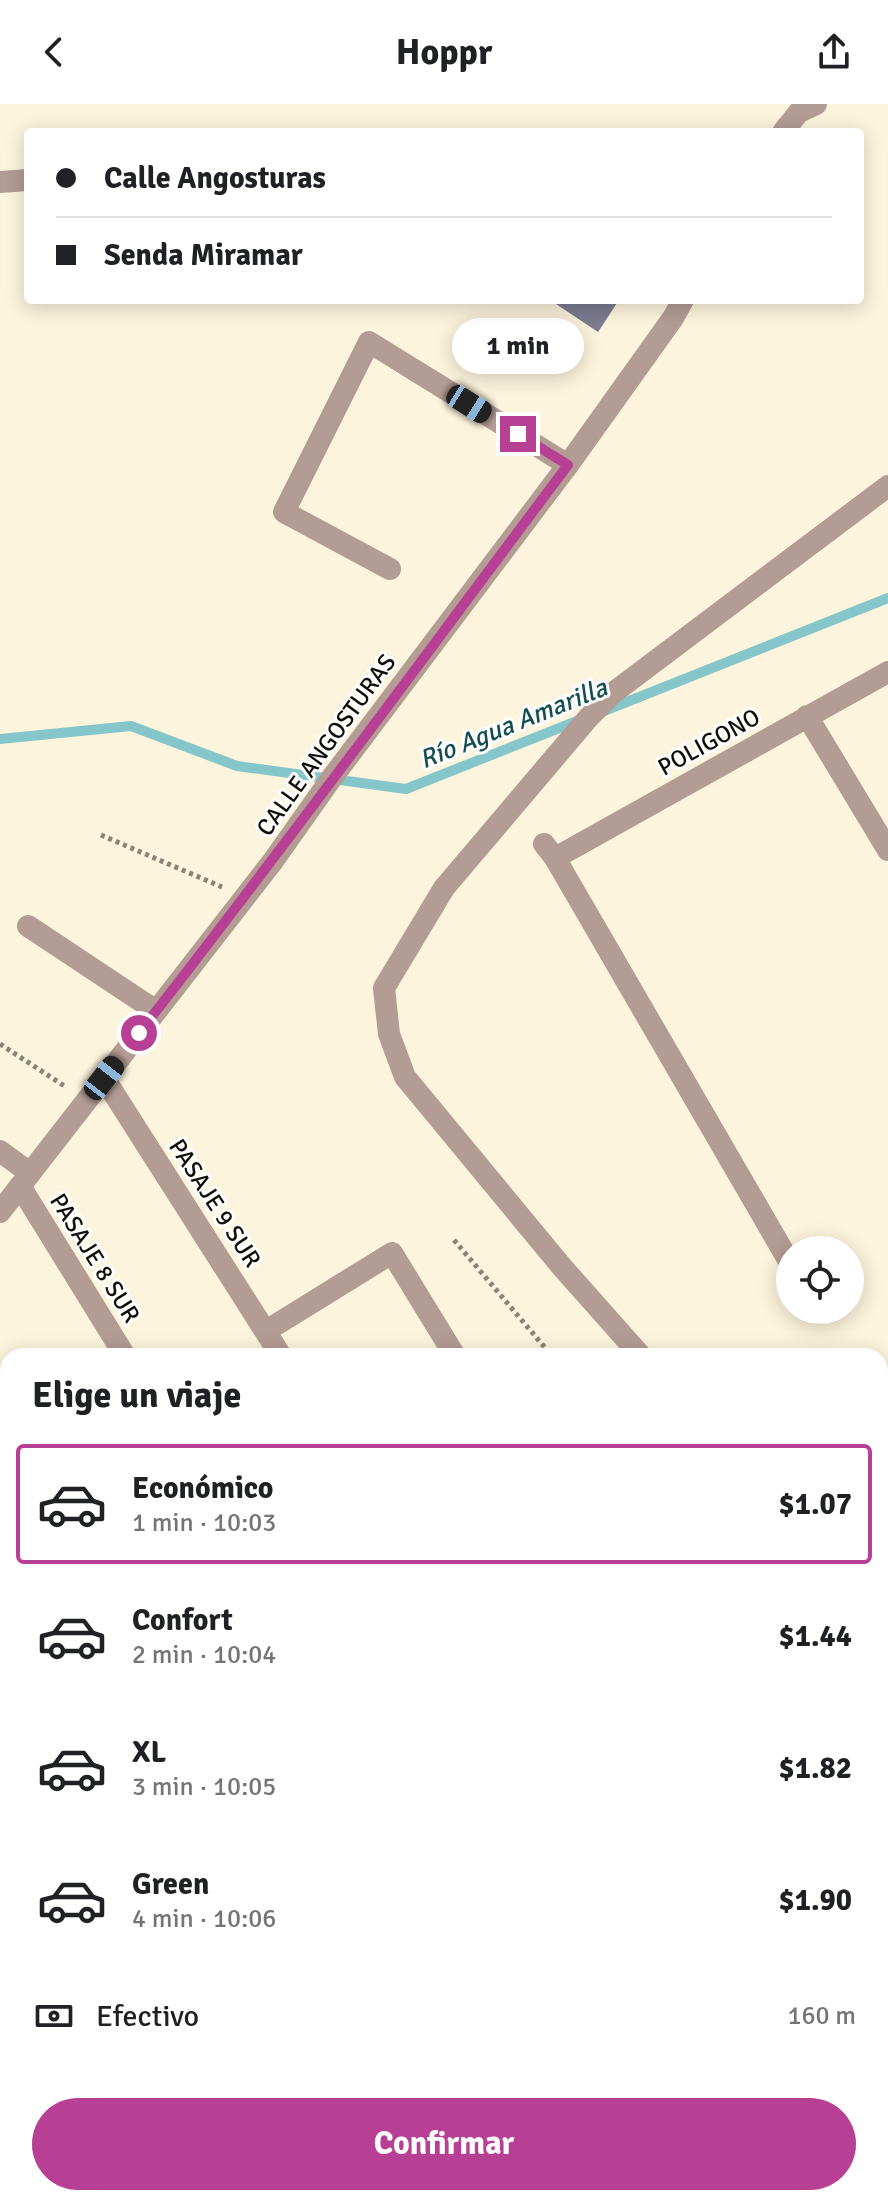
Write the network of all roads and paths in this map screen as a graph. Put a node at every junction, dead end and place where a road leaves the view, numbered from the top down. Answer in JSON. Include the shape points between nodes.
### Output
{"nodes":[{"id":1,"x":816,"y":104,"type":"edge"},
{"id":2,"x":786,"y":128,"type":"edge"},
{"id":3,"x":24,"y":180,"type":"edge"},
{"id":4,"x":0,"y":182,"type":"edge"},
{"id":5,"x":681,"y":304,"type":"edge"},
{"id":6,"x":568,"y":465,"type":"junction"},
{"id":7,"x":888,"y":486,"type":"edge"},
{"id":8,"x":390,"y":569,"type":"dead end"},
{"id":9,"x":888,"y":672,"type":"edge"},
{"id":10,"x":807,"y":716,"type":"junction"},
{"id":11,"x":101,"y":835,"type":"dead end"},
{"id":12,"x":888,"y":850,"type":"edge"},
{"id":13,"x":245,"y":897,"type":"junction"},
{"id":14,"x":28,"y":926,"type":"dead end"},
{"id":15,"x":156,"y":1011,"type":"junction"},
{"id":16,"x":0,"y":1044,"type":"edge"},
{"id":17,"x":104,"y":1078,"type":"junction"},
{"id":18,"x":87,"y":1101,"type":"junction"},
{"id":19,"x":0,"y":1151,"type":"edge"},
{"id":20,"x":25,"y":1180,"type":"junction"},
{"id":21,"x":0,"y":1212,"type":"edge"},
{"id":22,"x":776,"y":1239,"type":"edge"},
{"id":23,"x":454,"y":1240,"type":"dead end"},
{"id":24,"x":266,"y":1331,"type":"junction"},
{"id":25,"x":120,"y":1348,"type":"edge"},
{"id":26,"x":276,"y":1348,"type":"edge"},
{"id":27,"x":450,"y":1348,"type":"edge"},
{"id":28,"x":545,"y":1348,"type":"edge"},
{"id":29,"x":634,"y":1348,"type":"edge"}],
"edges":[{"from":1,"to":2,"type":"street","via":[[799,112]]},
{"from":3,"to":4,"type":"street"},
{"from":5,"to":6,"type":"street","name":"CALLE ANGOSTURAS"},
{"from":6,"to":8,"type":"street","via":[[369,342],[284,512]]},
{"from":6,"to":13,"type":"street","name":"CALLE ANGOSTURAS"},
{"from":7,"to":29,"type":"street","via":[[613,693],[444,888],[384,988],[389,1034],[405,1077]]},
{"from":9,"to":10,"type":"street","name":"POLIGONO"},
{"from":10,"to":12,"type":"street"},
{"from":10,"to":22,"type":"street","name":"POLIGONO","via":[[550,851]]},
{"from":11,"to":13,"type":"path"},
{"from":13,"to":15,"type":"street","name":"CALLE ANGOSTURAS"},
{"from":14,"to":15,"type":"street"},
{"from":15,"to":17,"type":"street","name":"CALLE ANGOSTURAS"},
{"from":16,"to":18,"type":"path"},
{"from":17,"to":18,"type":"street","name":"CALLE ANGOSTURAS"},
{"from":17,"to":24,"type":"street","name":"PASAJE 9 SUR"},
{"from":18,"to":20,"type":"street","name":"CALLE ANGOSTURAS"},
{"from":19,"to":20,"type":"street"},
{"from":20,"to":21,"type":"street","name":"CALLE ANGOSTURAS"},
{"from":20,"to":25,"type":"street","name":"PASAJE 8 SUR"},
{"from":23,"to":28,"type":"path"},
{"from":24,"to":26,"type":"street","name":"PASAJE 9 SUR"},
{"from":24,"to":27,"type":"street","via":[[392,1253]]}]}
